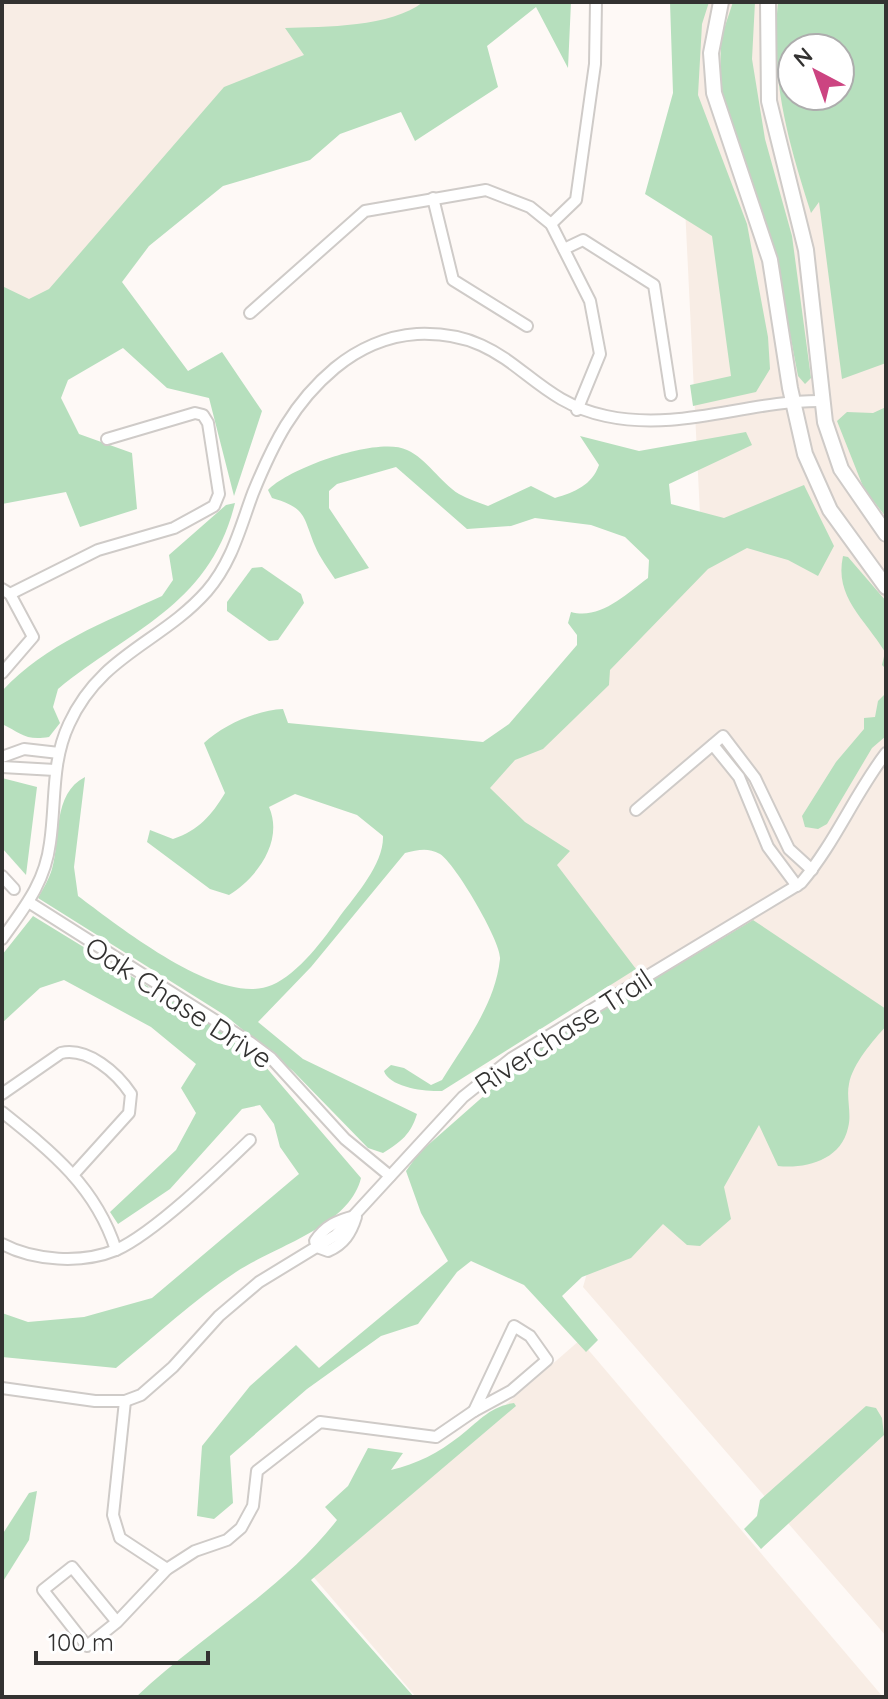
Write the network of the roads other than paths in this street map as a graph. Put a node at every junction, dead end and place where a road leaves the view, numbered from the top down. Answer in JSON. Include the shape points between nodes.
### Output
{"nodes":[{"id":1,"x":596,"y":2,"type":"edge"},
{"id":2,"x":721,"y":2,"type":"edge"},
{"id":3,"x":768,"y":2,"type":"edge"},
{"id":4,"x":433,"y":198,"type":"junction"},
{"id":5,"x":551,"y":224,"type":"junction"},
{"id":6,"x":564,"y":249,"type":"junction"},
{"id":7,"x":250,"y":313,"type":"dead end"},
{"id":8,"x":527,"y":326,"type":"dead end"},
{"id":9,"x":671,"y":395,"type":"dead end"},
{"id":10,"x":792,"y":401,"type":"junction"},
{"id":11,"x":822,"y":401,"type":"junction"},
{"id":12,"x":577,"y":410,"type":"junction"},
{"id":13,"x":107,"y":439,"type":"dead end"},
{"id":14,"x":886,"y":534,"type":"edge"},
{"id":15,"x":886,"y":587,"type":"edge"},
{"id":16,"x":6,"y":591,"type":"edge"},
{"id":17,"x":2,"y":673,"type":"edge"},
{"id":18,"x":713,"y":745,"type":"junction"},
{"id":19,"x":59,"y":753,"type":"junction"},
{"id":20,"x":886,"y":753,"type":"edge"},
{"id":21,"x":2,"y":757,"type":"edge"},
{"id":22,"x":2,"y":767,"type":"edge"},
{"id":23,"x":55,"y":770,"type":"junction"},
{"id":24,"x":636,"y":810,"type":"dead end"},
{"id":25,"x":812,"y":870,"type":"junction"},
{"id":26,"x":2,"y":876,"type":"edge"},
{"id":27,"x":797,"y":886,"type":"junction"},
{"id":28,"x":14,"y":889,"type":"dead end"},
{"id":29,"x":30,"y":903,"type":"junction"},
{"id":30,"x":2,"y":939,"type":"edge"},
{"id":31,"x":2,"y":1094,"type":"edge"},
{"id":32,"x":2,"y":1112,"type":"edge"},
{"id":33,"x":250,"y":1140,"type":"dead end"},
{"id":34,"x":73,"y":1175,"type":"junction"},
{"id":35,"x":390,"y":1176,"type":"junction"},
{"id":36,"x":357,"y":1215,"type":"junction"},
{"id":37,"x":335,"y":1235,"type":"junction"},
{"id":38,"x":2,"y":1244,"type":"edge"},
{"id":39,"x":317,"y":1247,"type":"junction"},
{"id":40,"x":116,"y":1250,"type":"junction"},
{"id":41,"x":2,"y":1388,"type":"edge"},
{"id":42,"x":125,"y":1401,"type":"junction"},
{"id":43,"x":474,"y":1411,"type":"junction"},
{"id":44,"x":167,"y":1569,"type":"junction"},
{"id":45,"x":117,"y":1622,"type":"junction"}],
"edges":[{"from":1,"to":5,"type":"street","via":[[595,64],[576,200]]},
{"from":2,"to":10,"type":"street","via":[[711,53],[714,93],[770,260]]},
{"from":3,"to":11,"type":"street","via":[[768,93],[806,250]]},
{"from":4,"to":5,"type":"street","via":[[486,190],[530,207]]},
{"from":4,"to":7,"type":"street","via":[[365,211]]},
{"from":4,"to":8,"type":"street","via":[[453,280]]},
{"from":5,"to":6,"type":"street"},
{"from":6,"to":9,"type":"street","via":[[583,240],[654,285]]},
{"from":6,"to":12,"type":"street","via":[[590,301],[600,354]]},
{"from":10,"to":11,"type":"street"},
{"from":10,"to":12,"type":"street","via":[[664,423]]},
{"from":10,"to":15,"type":"street","via":[[822,495]]},
{"from":11,"to":14,"type":"street","via":[[841,469]]},
{"from":12,"to":19,"type":"street","via":[[506,356],[454,335],[393,337],[353,354],[288,417],[237,542],[214,581],[188,610],[114,662],[73,715]]},
{"from":13,"to":16,"type":"street","via":[[203,415],[219,494],[214,506],[198,518],[105,548]]},
{"from":16,"to":17,"type":"street","via":[[33,637]]},
{"from":18,"to":24,"type":"street"},
{"from":18,"to":25,"type":"street","via":[[723,736],[755,778],[789,849]]},
{"from":18,"to":27,"type":"street","via":[[743,785],[768,847]]},
{"from":19,"to":21,"type":"street","via":[[24,749]]},
{"from":19,"to":23,"type":"street"},
{"from":20,"to":25,"type":"street","name":"Riverchase Trail"},
{"from":22,"to":23,"type":"street"},
{"from":23,"to":29,"type":"street","via":[[50,845]]},
{"from":25,"to":27,"type":"street","name":"Riverchase Trail"},
{"from":26,"to":28,"type":"street"},
{"from":27,"to":35,"type":"street","name":"Riverchase Trail","via":[[502,1065],[463,1097]]},
{"from":29,"to":30,"type":"street"},
{"from":29,"to":35,"type":"street","name":"Oak Chase Drive","via":[[271,1058],[345,1139]]},
{"from":31,"to":34,"type":"street","via":[[73,1050],[121,1080],[131,1094],[129,1113]]},
{"from":32,"to":34,"type":"street"},
{"from":33,"to":40,"type":"street","via":[[159,1220]]},
{"from":34,"to":40,"type":"street","via":[[106,1217]]},
{"from":35,"to":36,"type":"street","name":"Riverchase Trail"},
{"from":36,"to":37,"type":"street"},
{"from":36,"to":37,"type":"street","name":"Riverchase Trail","via":[[351,1234]]},
{"from":37,"to":39,"type":"street","name":"Riverchase Trail","via":[[315,1241]]},
{"from":37,"to":39,"type":"street","via":[[328,1251]]},
{"from":38,"to":40,"type":"street","via":[[36,1257],[76,1258]]},
{"from":39,"to":42,"type":"street","via":[[259,1282],[173,1367],[141,1395]]},
{"from":41,"to":42,"type":"street"},
{"from":42,"to":44,"type":"street","via":[[113,1515],[120,1538]]},
{"from":43,"to":43,"type":"street","via":[[502,1345],[514,1326],[530,1336],[547,1360],[511,1391]]},
{"from":43,"to":44,"type":"street","via":[[436,1437],[320,1422],[257,1471],[253,1506],[241,1528]]},
{"from":44,"to":45,"type":"street"},
{"from":45,"to":45,"type":"street","via":[[72,1567],[43,1590],[87,1646]]}]}
